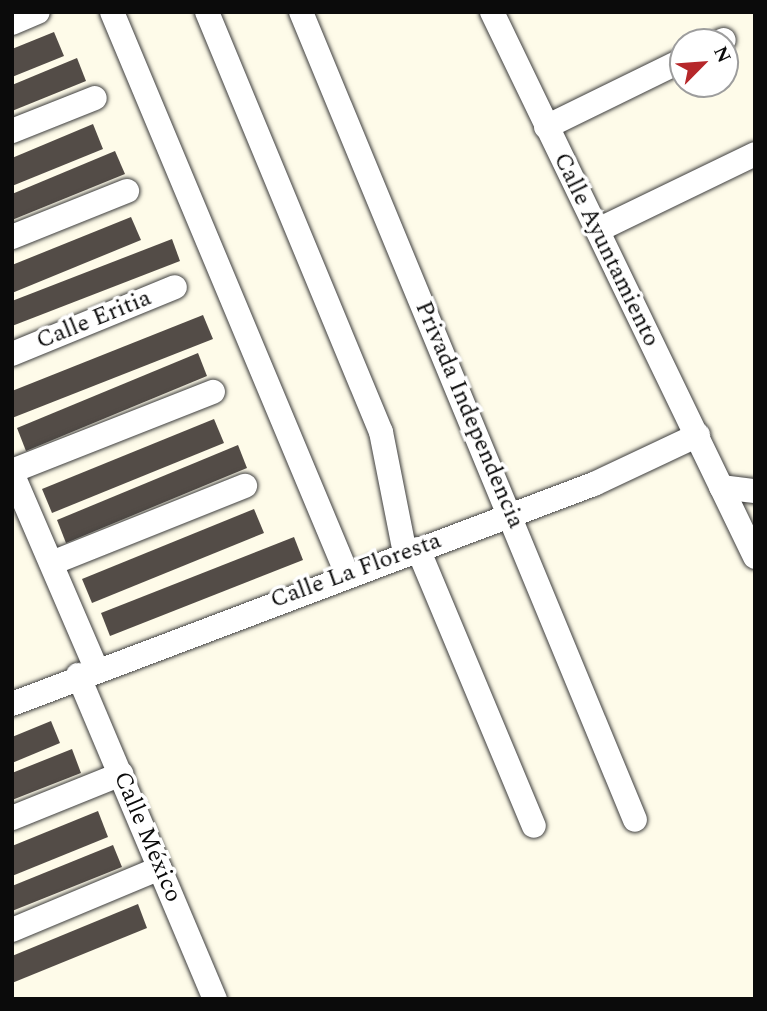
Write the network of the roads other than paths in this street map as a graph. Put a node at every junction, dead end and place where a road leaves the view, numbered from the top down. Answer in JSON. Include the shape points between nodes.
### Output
{"nodes":[{"id":1,"x":38,"y":12,"type":"edge"},
{"id":2,"x":113,"y":12,"type":"edge"},
{"id":3,"x":207,"y":12,"type":"edge"},
{"id":4,"x":301,"y":12,"type":"edge"},
{"id":5,"x":497,"y":14,"type":"edge"},
{"id":6,"x":12,"y":23,"type":"edge"},
{"id":7,"x":669,"y":67,"type":"edge"},
{"id":8,"x":95,"y":98,"type":"dead end"},
{"id":9,"x":546,"y":127,"type":"junction"},
{"id":10,"x":12,"y":131,"type":"edge"},
{"id":11,"x":755,"y":154,"type":"edge"},
{"id":12,"x":127,"y":191,"type":"dead end"},
{"id":13,"x":598,"y":230,"type":"junction"},
{"id":14,"x":12,"y":237,"type":"edge"},
{"id":15,"x":175,"y":287,"type":"dead end"},
{"id":16,"x":12,"y":354,"type":"edge"},
{"id":17,"x":213,"y":392,"type":"dead end"},
{"id":18,"x":698,"y":435,"type":"junction"},
{"id":19,"x":12,"y":472,"type":"edge"},
{"id":20,"x":245,"y":486,"type":"dead end"},
{"id":21,"x":721,"y":487,"type":"junction"},
{"id":22,"x":755,"y":491,"type":"edge"},
{"id":23,"x":510,"y":515,"type":"junction"},
{"id":24,"x":412,"y":551,"type":"junction"},
{"id":25,"x":755,"y":557,"type":"edge"},
{"id":26,"x":52,"y":563,"type":"junction"},
{"id":27,"x":347,"y":574,"type":"junction"},
{"id":28,"x":87,"y":672,"type":"junction"},
{"id":29,"x":12,"y":704,"type":"edge"},
{"id":30,"x":121,"y":774,"type":"junction"},
{"id":31,"x":12,"y":818,"type":"edge"},
{"id":32,"x":635,"y":820,"type":"dead end"},
{"id":33,"x":534,"y":826,"type":"dead end"},
{"id":34,"x":160,"y":868,"type":"junction"},
{"id":35,"x":12,"y":930,"type":"edge"},
{"id":36,"x":215,"y":999,"type":"edge"}],
"edges":[{"from":1,"to":6,"type":"street"},
{"from":2,"to":27,"type":"street"},
{"from":3,"to":24,"type":"street","via":[[381,432]]},
{"from":4,"to":23,"type":"street","name":"Privada Independencia"},
{"from":5,"to":9,"type":"street","name":"Calle Ayuntamiento"},
{"from":7,"to":9,"type":"street"},
{"from":8,"to":10,"type":"street"},
{"from":9,"to":13,"type":"street","name":"Calle Ayuntamiento"},
{"from":11,"to":13,"type":"street"},
{"from":12,"to":14,"type":"street"},
{"from":13,"to":18,"type":"street","name":"Calle Ayuntamiento"},
{"from":15,"to":16,"type":"street","name":"Calle Eritia"},
{"from":17,"to":19,"type":"street"},
{"from":18,"to":21,"type":"street","name":"Calle Ayuntamiento"},
{"from":18,"to":23,"type":"street","name":"Calle La Floresta"},
{"from":19,"to":26,"type":"street","name":"Calle México"},
{"from":20,"to":26,"type":"street"},
{"from":21,"to":22,"type":"street"},
{"from":21,"to":25,"type":"street","name":"Calle Ayuntamiento"},
{"from":23,"to":24,"type":"street","name":"Calle La Floresta"},
{"from":23,"to":32,"type":"street","name":"Privada Independencia"},
{"from":24,"to":27,"type":"street","name":"Calle La Floresta"},
{"from":24,"to":33,"type":"street"},
{"from":26,"to":28,"type":"street","name":"Calle México"},
{"from":27,"to":28,"type":"street","name":"Calle La Floresta"},
{"from":28,"to":29,"type":"street","name":"Calle La Floresta"},
{"from":28,"to":30,"type":"street","name":"Calle México"},
{"from":30,"to":31,"type":"street"},
{"from":30,"to":34,"type":"street","name":"Calle México"},
{"from":34,"to":35,"type":"street"},
{"from":34,"to":36,"type":"street","name":"Calle México"}]}
